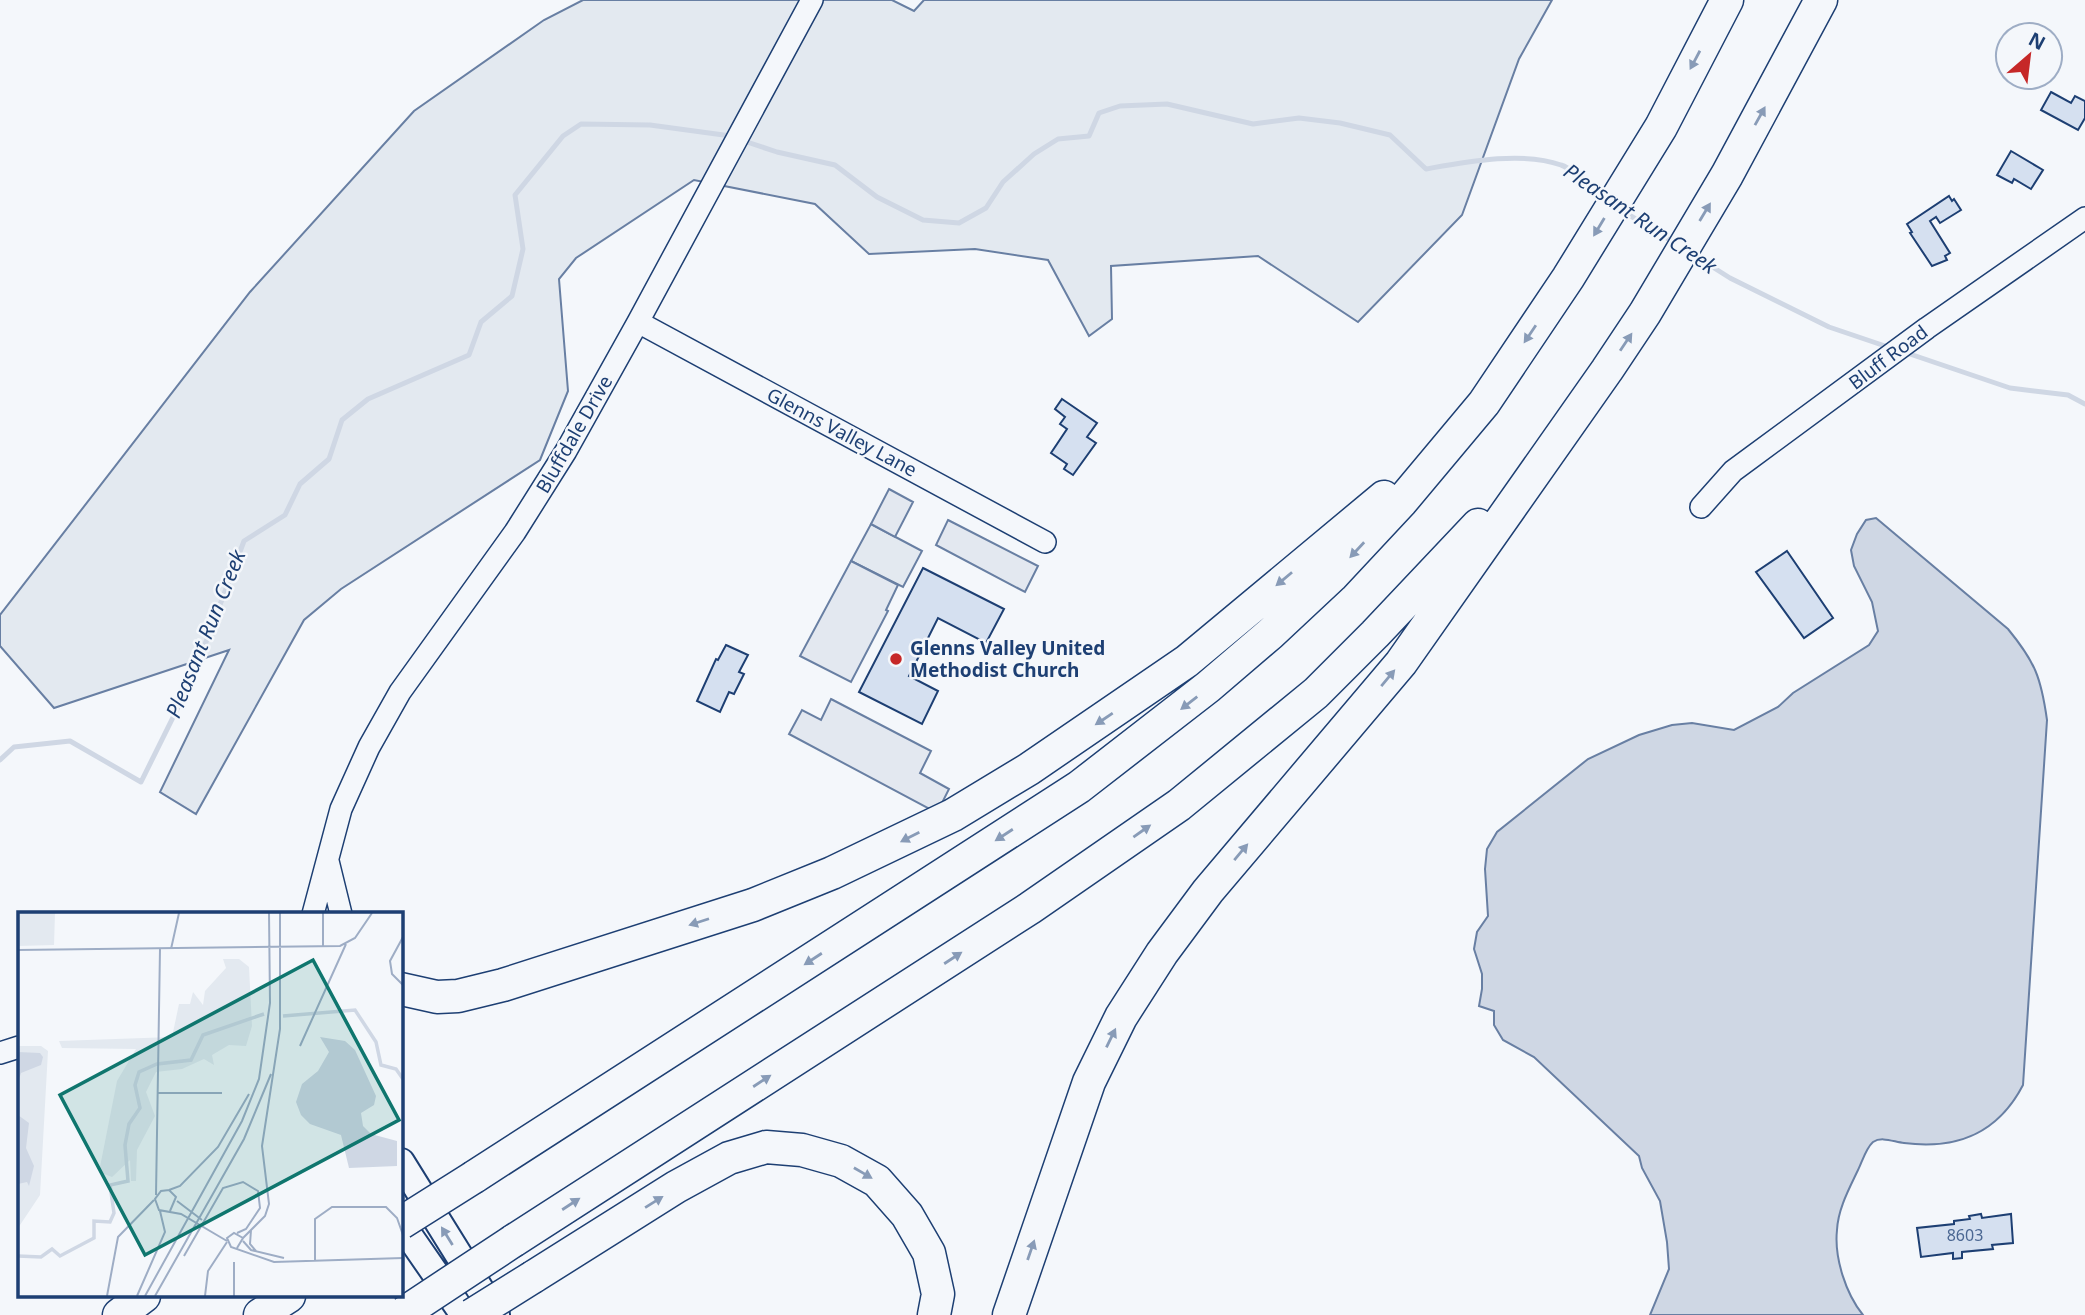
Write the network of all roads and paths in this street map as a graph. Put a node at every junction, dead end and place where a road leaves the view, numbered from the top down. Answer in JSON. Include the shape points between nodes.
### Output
{"nodes":[{"id":1,"x":812,"y":0,"type":"edge"},
{"id":2,"x":1727,"y":0,"type":"edge"},
{"id":3,"x":1821,"y":0,"type":"edge"},
{"id":4,"x":2085,"y":218,"type":"edge"},
{"id":5,"x":638,"y":323,"type":"junction"},
{"id":6,"x":1607,"y":370,"type":"junction"},
{"id":7,"x":1450,"y":443,"type":"junction"},
{"id":8,"x":1700,"y":507,"type":"dead end"},
{"id":9,"x":1045,"y":542,"type":"dead end"},
{"id":10,"x":328,"y":859,"type":"junction"},
{"id":11,"x":314,"y":912,"type":"edge"},
{"id":12,"x":341,"y":912,"type":"edge"},
{"id":13,"x":402,"y":989,"type":"edge"},
{"id":14,"x":18,"y":1047,"type":"edge"},
{"id":15,"x":0,"y":1053,"type":"edge"},
{"id":16,"x":402,"y":1164,"type":"edge"},
{"id":17,"x":402,"y":1222,"type":"edge"},
{"id":18,"x":402,"y":1224,"type":"edge"},
{"id":19,"x":141,"y":1298,"type":"edge"},
{"id":20,"x":286,"y":1298,"type":"edge"},
{"id":21,"x":402,"y":1314,"type":"edge"},
{"id":22,"x":119,"y":1315,"type":"edge"},
{"id":23,"x":260,"y":1315,"type":"edge"},
{"id":24,"x":464,"y":1315,"type":"edge"},
{"id":25,"x":472,"y":1315,"type":"edge"},
{"id":26,"x":496,"y":1315,"type":"edge"},
{"id":27,"x":934,"y":1315,"type":"edge"},
{"id":28,"x":1009,"y":1315,"type":"edge"}],
"edges":[{"from":1,"to":5,"type":"street","name":"Bluffdale Drive"},
{"from":2,"to":7,"type":"highway","one_way":true,"via":[[1661,127],[1569,278],[1484,403]]},
{"from":6,"to":3,"type":"highway","one_way":true,"via":[[1727,175]]},
{"from":4,"to":8,"type":"street","name":"Bluff Road","via":[[1734,471]]},
{"from":5,"to":9,"type":"street","name":"Glenns Valley Lane"},
{"from":5,"to":10,"type":"street","name":"Bluffdale Drive","via":[[515,532],[394,703],[341,809]]},
{"from":21,"to":6,"type":"highway","one_way":true,"bridge":true,"via":[[1030,908],[1179,805],[1316,692],[1419,588],[1491,512]]},
{"from":28,"to":6,"type":"highway","one_way":true,"via":[[1089,1082],[1121,1017],[1208,891],[1401,663]]},
{"from":7,"to":13,"type":"highway","one_way":true,"via":[[1187,660],[1029,769],[953,815],[752,905],[503,985],[437,997]]},
{"from":7,"to":17,"type":"highway","one_way":true,"bridge":true,"via":[[1324,584],[1218,679],[1133,746],[1079,786]]},
{"from":10,"to":11,"type":"street","name":"Bluffdale Drive"},
{"from":10,"to":12,"type":"street","name":"Bluffdale Drive"},
{"from":14,"to":15,"type":"street"},
{"from":26,"to":16,"type":"main road","one_way":true},
{"from":18,"to":24,"type":"main road"},
{"from":19,"to":22,"type":"highway"},
{"from":20,"to":23,"type":"highway"},
{"from":25,"to":27,"type":"highway","one_way":true,"bridge":true,"via":[[729,1158],[765,1147],[802,1150],[841,1161],[877,1181],[907,1215],[929,1253],[938,1294]]}]}
